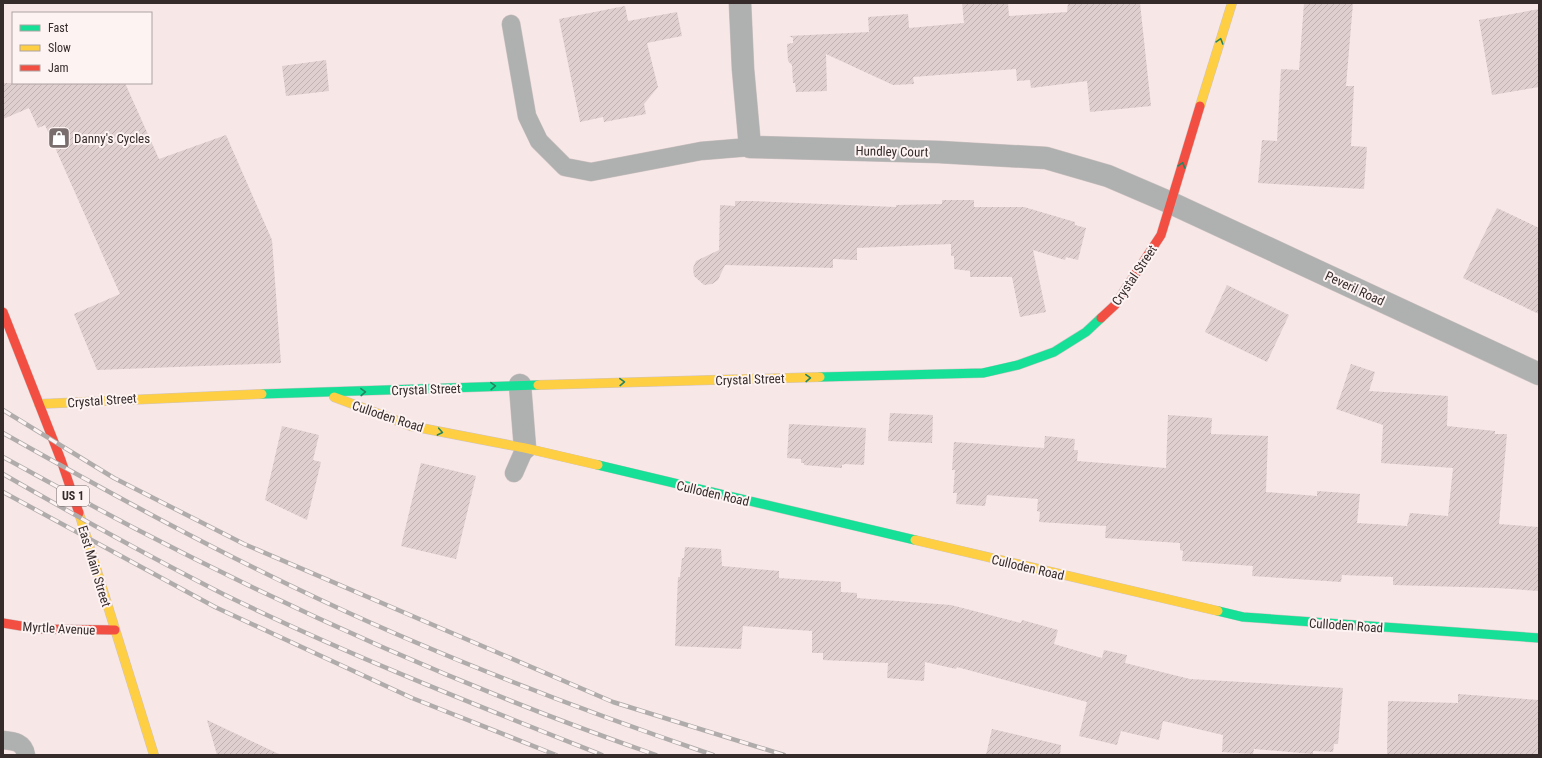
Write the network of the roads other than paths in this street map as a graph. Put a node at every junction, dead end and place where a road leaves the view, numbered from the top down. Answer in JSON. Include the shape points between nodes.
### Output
{"nodes":[{"id":1,"x":740,"y":3,"type":"edge"},
{"id":2,"x":1232,"y":3,"type":"edge"},
{"id":3,"x":511,"y":24,"type":"dead end"},
{"id":4,"x":750,"y":147,"type":"junction"},
{"id":5,"x":1171,"y":203,"type":"junction"},
{"id":6,"x":3,"y":312,"type":"edge"},
{"id":7,"x":1539,"y":374,"type":"edge"},
{"id":8,"x":520,"y":385,"type":"junction"},
{"id":9,"x":324,"y":393,"type":"junction"},
{"id":10,"x":39,"y":404,"type":"junction"},
{"id":11,"x":525,"y":448,"type":"junction"},
{"id":12,"x":514,"y":473,"type":"dead end"},
{"id":13,"x":3,"y":623,"type":"edge"},
{"id":14,"x":115,"y":630,"type":"junction"},
{"id":15,"x":1539,"y":638,"type":"edge"},
{"id":16,"x":3,"y":740,"type":"edge"},
{"id":17,"x":26,"y":755,"type":"edge"},
{"id":18,"x":154,"y":755,"type":"edge"}],
"edges":[{"from":1,"to":4,"type":"street"},
{"from":5,"to":2,"type":"street","name":"Crystal Street","one_way":true},
{"from":3,"to":4,"type":"lane","via":[[527,116],[539,142],[565,168],[591,172],[702,151]]},
{"from":4,"to":5,"type":"street","name":"Hundley Court","via":[[939,152],[1046,158],[1108,176]]},
{"from":5,"to":7,"type":"street","name":"Peveril Road"},
{"from":8,"to":5,"type":"street","name":"Crystal Street","one_way":true,"via":[[983,373],[1018,365],[1054,352],[1086,332],[1115,305],[1161,235]]},
{"from":6,"to":10,"type":"street","name":"East Main Street","number":"US 1"},
{"from":9,"to":8,"type":"street","name":"Crystal Street","one_way":true},
{"from":8,"to":11,"type":"street"},
{"from":9,"to":10,"type":"street","name":"Crystal Street","via":[[229,394]]},
{"from":9,"to":11,"type":"street","name":"Culloden Road","one_way":true,"via":[[411,426]]},
{"from":10,"to":14,"type":"street","name":"East Main Street","number":"US 1","via":[[66,474]]},
{"from":11,"to":12,"type":"lane"},
{"from":11,"to":15,"type":"street","name":"Culloden Road","via":[[1243,618]]},
{"from":13,"to":14,"type":"street","name":"Myrtle Avenue","via":[[39,629]]},
{"from":14,"to":18,"type":"street","name":"East Main Street","number":"US 1"},
{"from":16,"to":17,"type":"lane","via":[[20,743]]}]}
